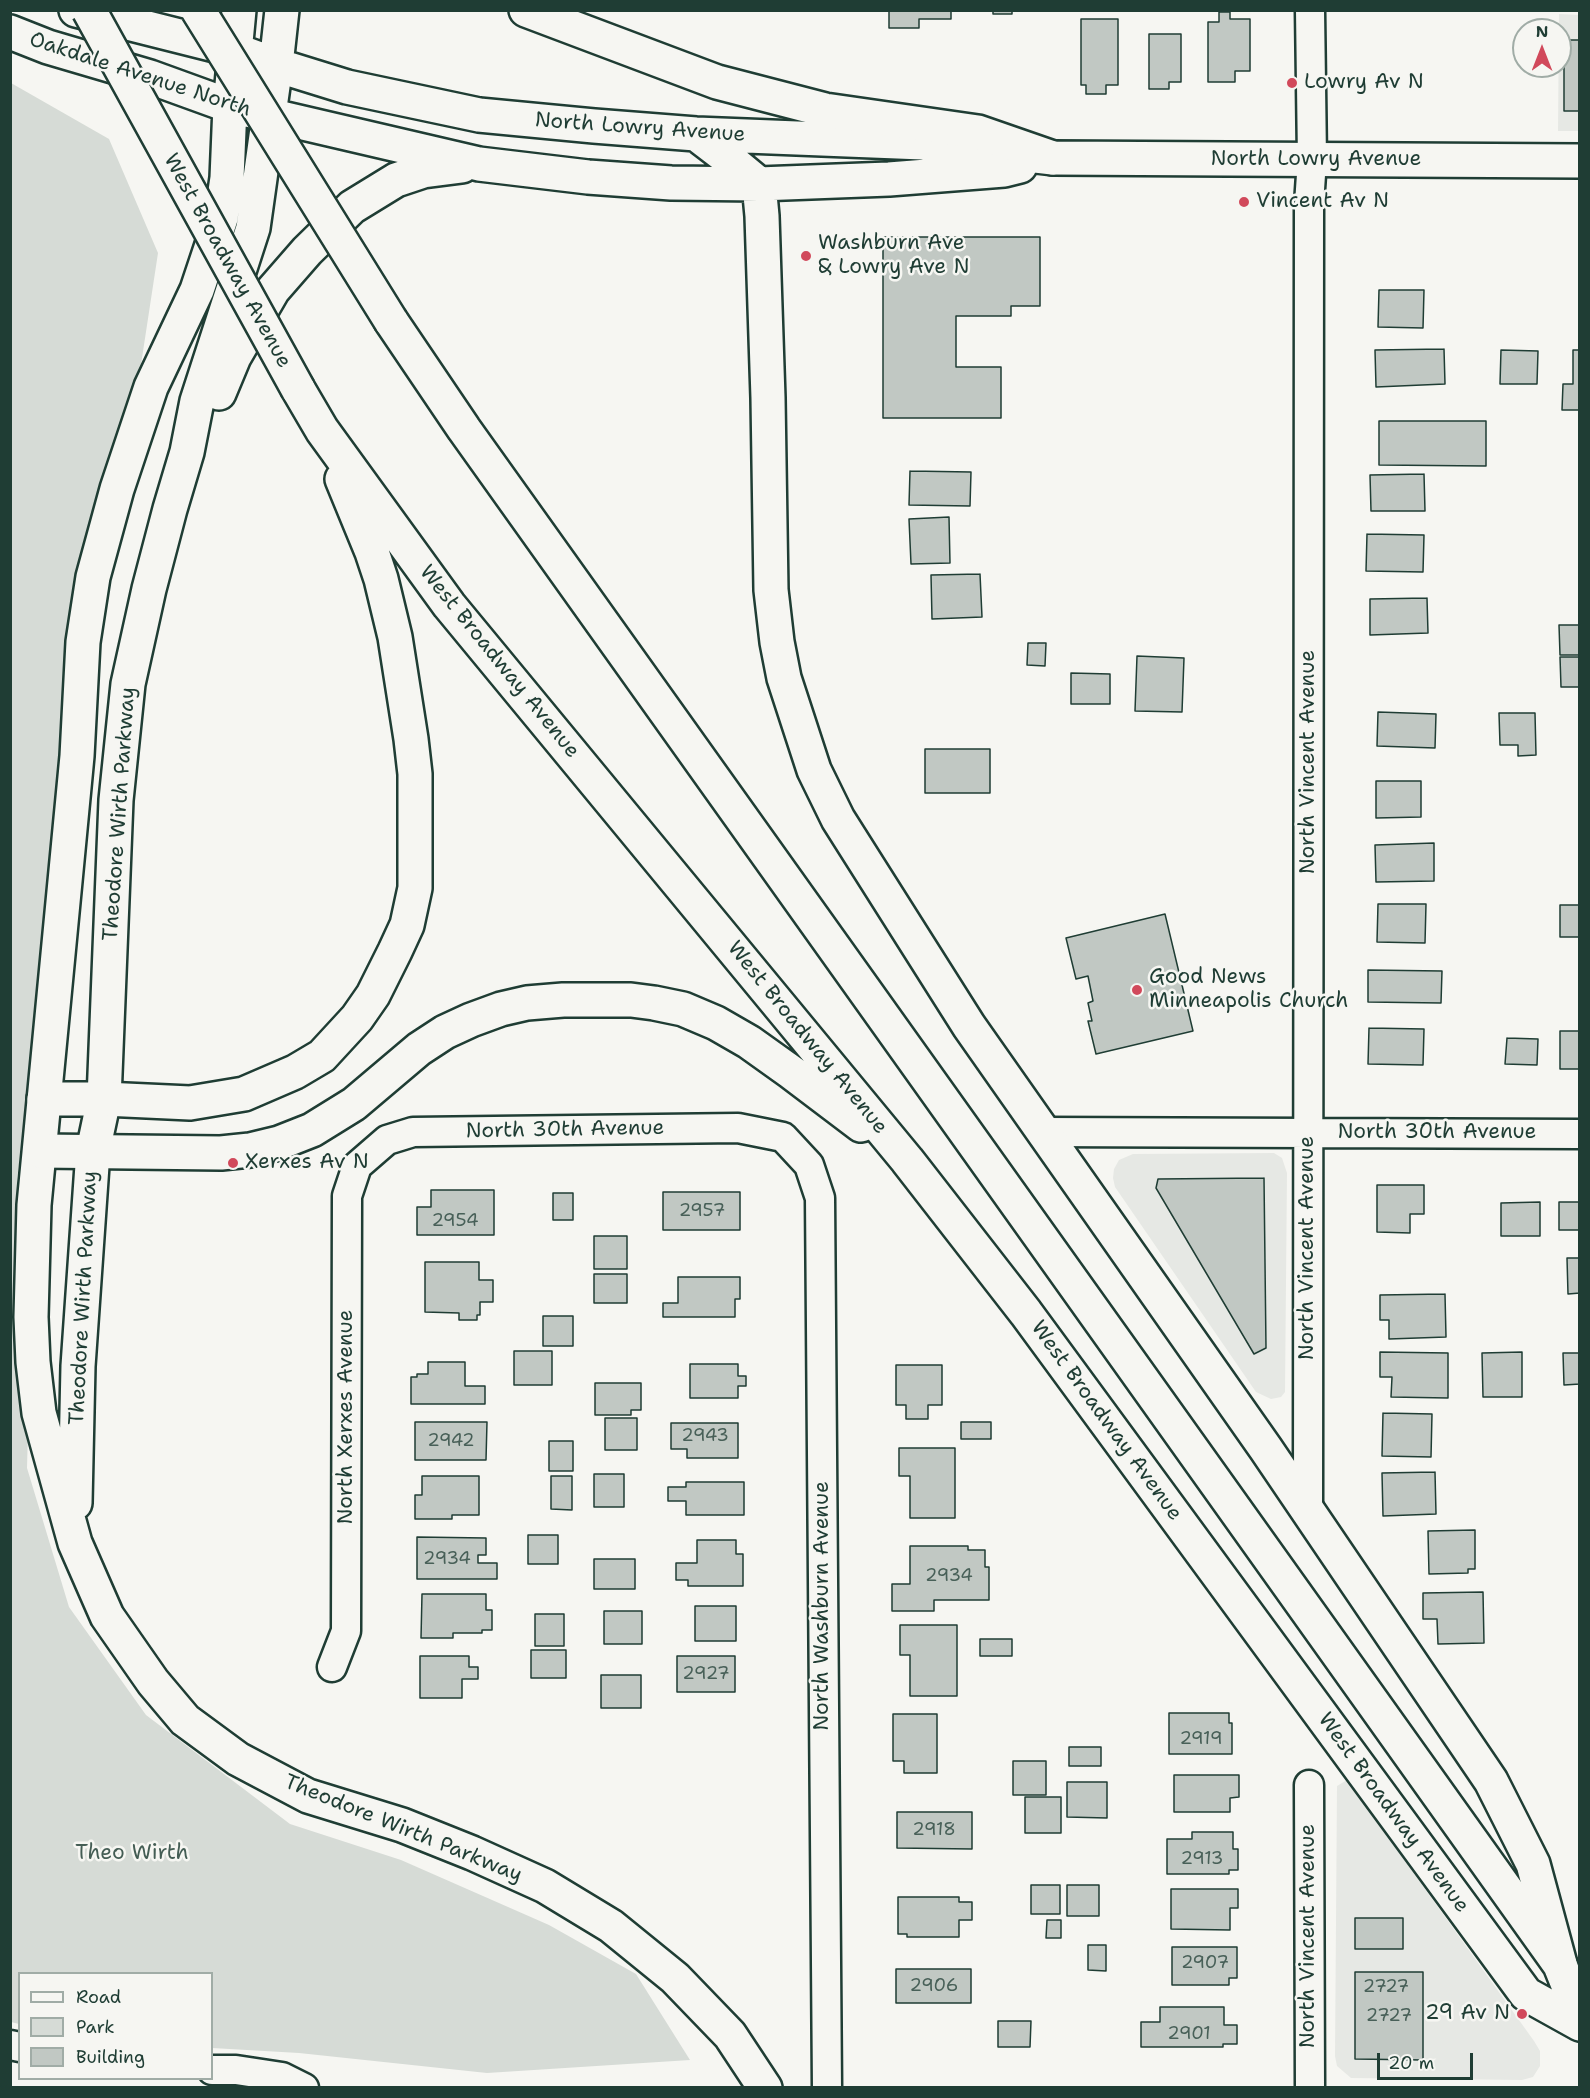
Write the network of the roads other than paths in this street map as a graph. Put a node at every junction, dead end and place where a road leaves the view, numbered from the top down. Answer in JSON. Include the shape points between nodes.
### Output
{"nodes":[{"id":1,"x":76,"y":10,"type":"edge"},
{"id":2,"x":89,"y":10,"type":"edge"},
{"id":3,"x":198,"y":10,"type":"edge"},
{"id":4,"x":239,"y":10,"type":"edge"},
{"id":5,"x":282,"y":10,"type":"edge"},
{"id":6,"x":526,"y":10,"type":"edge"},
{"id":7,"x":1310,"y":10,"type":"edge"},
{"id":8,"x":10,"y":32,"type":"edge"},
{"id":9,"x":235,"y":50,"type":"junction"},
{"id":10,"x":276,"y":65,"type":"junction"},
{"id":11,"x":230,"y":106,"type":"junction"},
{"id":12,"x":269,"y":116,"type":"junction"},
{"id":13,"x":696,"y":134,"type":"junction"},
{"id":14,"x":1053,"y":158,"type":"junction"},
{"id":15,"x":1312,"y":159,"type":"junction"},
{"id":16,"x":1580,"y":161,"type":"edge"},
{"id":17,"x":479,"y":164,"type":"junction"},
{"id":18,"x":759,"y":184,"type":"junction"},
{"id":19,"x":322,"y":430,"type":"junction"},
{"id":20,"x":187,"y":452,"type":"junction"},
{"id":21,"x":44,"y":1100,"type":"junction"},
{"id":22,"x":104,"y":1100,"type":"junction"},
{"id":23,"x":1043,"y":1132,"type":"junction"},
{"id":24,"x":1308,"y":1133,"type":"junction"},
{"id":25,"x":1580,"y":1134,"type":"edge"},
{"id":26,"x":783,"y":1137,"type":"joint"},
{"id":27,"x":40,"y":1151,"type":"junction"},
{"id":28,"x":93,"y":1151,"type":"junction"},
{"id":29,"x":907,"y":1161,"type":"junction"},
{"id":30,"x":357,"y":1166,"type":"joint"},
{"id":31,"x":1308,"y":1514,"type":"junction"},
{"id":32,"x":75,"y":1543,"type":"junction"},
{"id":33,"x":332,"y":1667,"type":"dead end"},
{"id":34,"x":1309,"y":1785,"type":"dead end"},
{"id":35,"x":1560,"y":1965,"type":"junction"},
{"id":36,"x":1580,"y":2015,"type":"edge"},
{"id":37,"x":1580,"y":2024,"type":"edge"},
{"id":38,"x":213,"y":2070,"type":"edge"},
{"id":39,"x":304,"y":2088,"type":"edge"},
{"id":40,"x":765,"y":2088,"type":"edge"},
{"id":41,"x":827,"y":2088,"type":"edge"},
{"id":42,"x":1310,"y":2088,"type":"edge"}],
"edges":[{"from":1,"to":9,"type":"main road","name":"Oakdale Avenue North"},
{"from":2,"to":19,"type":"main road","name":"West Broadway Avenue","bridge":true},
{"from":3,"to":35,"type":"main road","bridge":true,"via":[[391,321],[464,429]]},
{"from":4,"to":9,"type":"main road","name":"Theodore Wirth Parkway"},
{"from":5,"to":10,"type":"main road","name":"Theodore Wirth Parkway"},
{"from":6,"to":14,"type":"main road","via":[[717,82],[825,110],[978,132]]},
{"from":7,"to":15,"type":"street","name":"North Vincent Avenue"},
{"from":8,"to":11,"type":"main road","name":"Oakdale Avenue North"},
{"from":9,"to":10,"type":"main road","name":"North Lowry Avenue"},
{"from":9,"to":11,"type":"main road","name":"Theodore Wirth Parkway"},
{"from":10,"to":12,"type":"main road","name":"Theodore Wirth Parkway"},
{"from":10,"to":13,"type":"main road","name":"North Lowry Avenue","via":[[347,87],[479,114]]},
{"from":11,"to":12,"type":"main road","name":"Oakdale Avenue North"},
{"from":11,"to":21,"type":"main road","name":"Theodore Wirth Parkway","via":[[221,218],[197,290],[151,387],[93,577],[83,642],[77,756]]},
{"from":12,"to":17,"type":"main road","name":"North Lowry Avenue"},
{"from":12,"to":20,"type":"main road","name":"Theodore Wirth Parkway","via":[[253,228],[197,400]]},
{"from":13,"to":14,"type":"main road","name":"North Lowry Avenue","via":[[923,143]]},
{"from":13,"to":18,"type":"main road"},
{"from":14,"to":15,"type":"main road","name":"North Lowry Avenue"},
{"from":14,"to":18,"type":"main road","name":"North Lowry Avenue","via":[[1004,170]]},
{"from":15,"to":16,"type":"main road","name":"North Lowry Avenue"},
{"from":15,"to":24,"type":"street","name":"North Vincent Avenue"},
{"from":17,"to":18,"type":"main road","name":"North Lowry Avenue","via":[[671,183]]},
{"from":17,"to":20,"type":"main road","via":[[423,171],[396,180],[352,207],[322,236],[273,290],[234,357],[212,412]]},
{"from":18,"to":23,"type":"main road","via":[[771,590],[784,678],[814,770],[838,819],[969,1026]]},
{"from":19,"to":22,"type":"main road","via":[[381,579],[404,689],[416,816],[415,888],[407,925],[373,995],[357,1018],[322,1056],[295,1072],[244,1094],[190,1103]]},
{"from":19,"to":29,"type":"main road","name":"West Broadway Avenue","via":[[449,604]]},
{"from":20,"to":22,"type":"main road","name":"Theodore Wirth Parkway","via":[[149,588],[128,684],[117,800]]},
{"from":21,"to":22,"type":"main road"},
{"from":21,"to":27,"type":"main road","name":"Theodore Wirth Parkway"},
{"from":22,"to":28,"type":"main road","name":"Theodore Wirth Parkway"},
{"from":23,"to":24,"type":"street","name":"North 30th Avenue"},
{"from":23,"to":31,"type":"main road"},
{"from":24,"to":25,"type":"street","name":"North 30th Avenue"},
{"from":24,"to":31,"type":"street","name":"North Vincent Avenue"},
{"from":26,"to":30,"type":"street","name":"North 30th Avenue","via":[[738,1128],[413,1132],[387,1140]]},
{"from":26,"to":41,"type":"street","name":"North Washburn Avenue","via":[[809,1165],[820,1198]]},
{"from":27,"to":28,"type":"main road"},
{"from":27,"to":32,"type":"main road","name":"Theodore Wirth Parkway","via":[[34,1216],[33,1362],[39,1413]]},
{"from":28,"to":29,"type":"main road","via":[[220,1153],[279,1143],[312,1130],[354,1104],[419,1048],[471,1020],[527,1003],[631,1000],[683,1010],[724,1028],[791,1072]]},
{"from":28,"to":32,"type":"main road","name":"Theodore Wirth Parkway","via":[[78,1366]]},
{"from":29,"to":37,"type":"main road","name":"West Broadway Avenue","via":[[1026,1313],[1526,1994]]},
{"from":30,"to":33,"type":"street","name":"North Xerxes Avenue","via":[[347,1196],[346,1631]]},
{"from":31,"to":35,"type":"main road","via":[[1491,1781],[1533,1864]]},
{"from":32,"to":40,"type":"main road","name":"Theodore Wirth Parkway","via":[[107,1616],[185,1720],[238,1759],[308,1796],[402,1825],[472,1853],[545,1886],[612,1926],[675,1978],[730,2035]]},
{"from":34,"to":42,"type":"street","name":"North Vincent Avenue"},
{"from":35,"to":36,"type":"main road"},
{"from":38,"to":39,"type":"street","via":[[282,2077]]}]}
